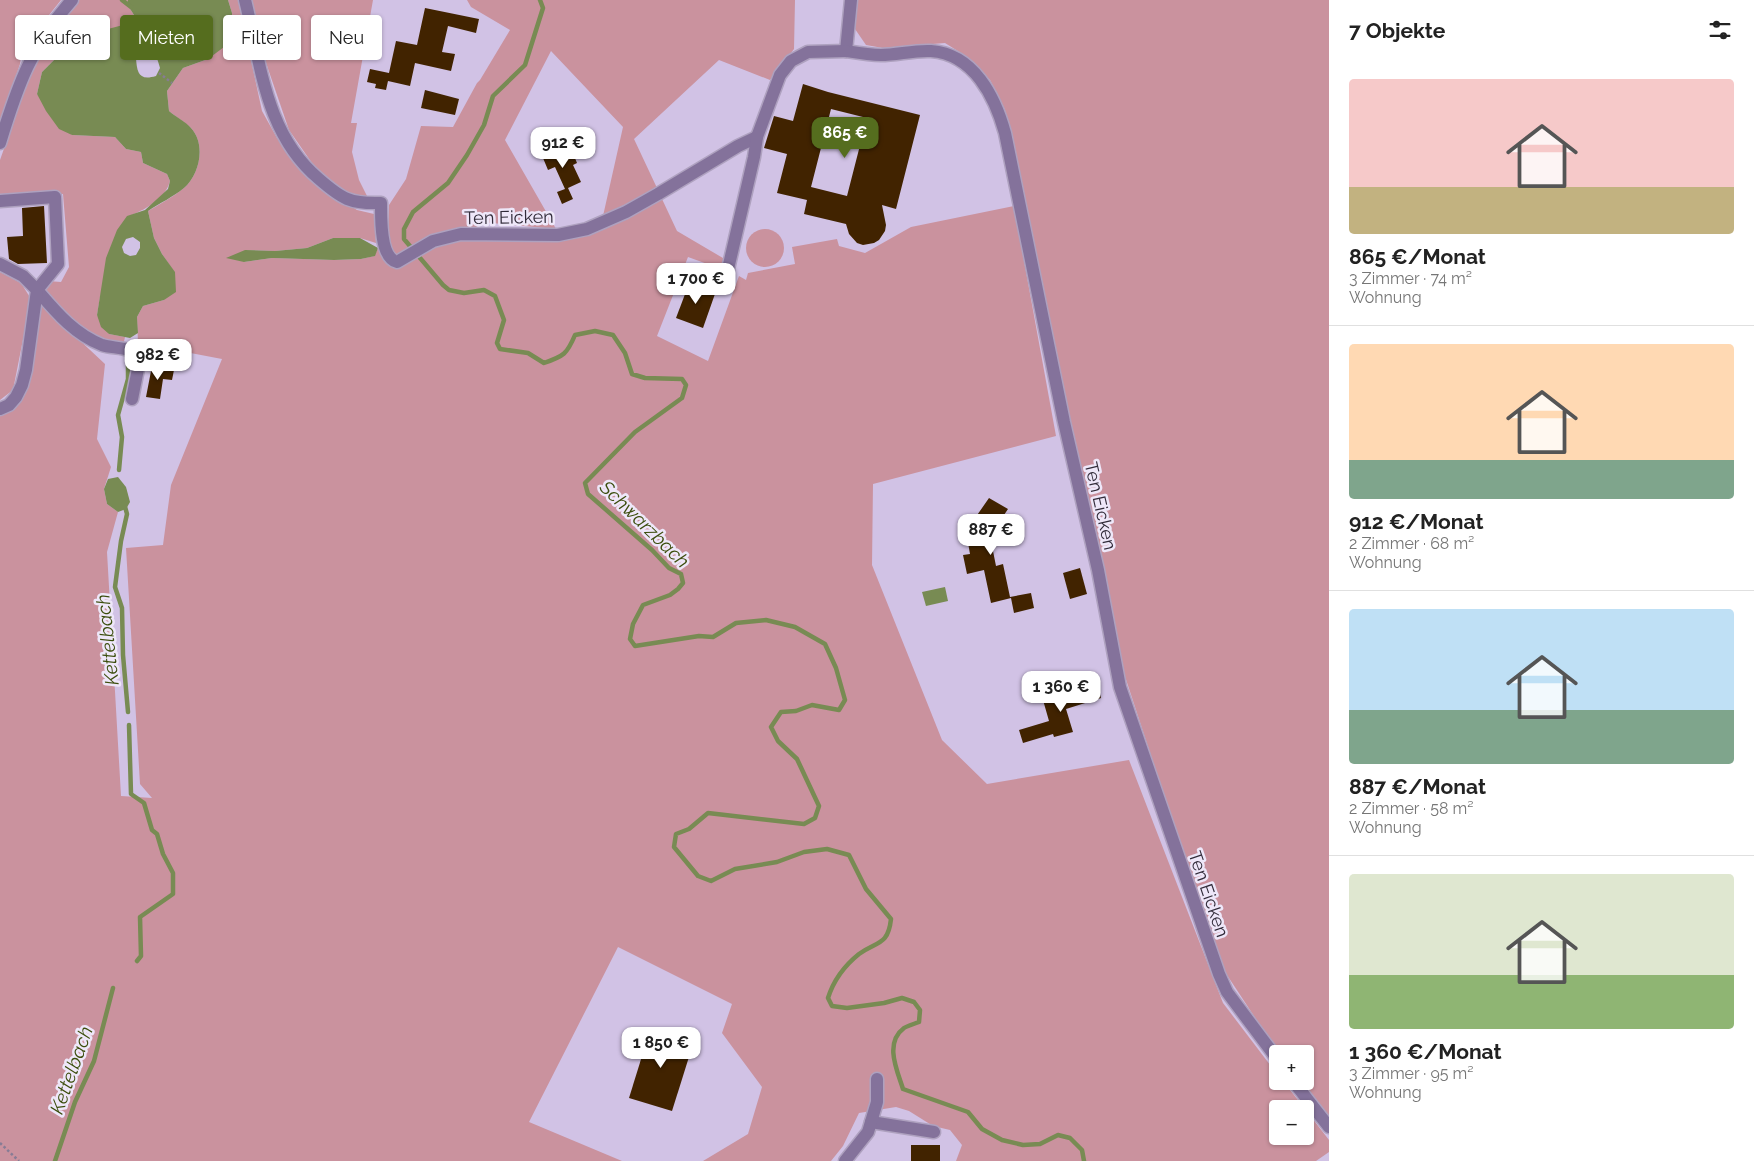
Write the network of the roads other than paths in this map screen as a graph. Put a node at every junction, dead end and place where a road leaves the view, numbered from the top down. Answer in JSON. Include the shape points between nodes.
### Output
{"nodes":[{"id":1,"x":72,"y":0,"type":"edge"},
{"id":2,"x":245,"y":0,"type":"edge"},
{"id":3,"x":851,"y":0,"type":"edge"},
{"id":4,"x":846,"y":51,"type":"junction"},
{"id":5,"x":757,"y":137,"type":"junction"},
{"id":6,"x":0,"y":143,"type":"edge"},
{"id":7,"x":0,"y":200,"type":"edge"},
{"id":8,"x":0,"y":264,"type":"edge"},
{"id":9,"x":728,"y":269,"type":"dead end"},
{"id":10,"x":37,"y":290,"type":"junction"},
{"id":11,"x":132,"y":398,"type":"dead end"},
{"id":12,"x":0,"y":409,"type":"edge"},
{"id":13,"x":1269,"y":1048,"type":"edge"},
{"id":14,"x":877,"y":1079,"type":"dead end"},
{"id":15,"x":1300,"y":1090,"type":"edge"},
{"id":16,"x":871,"y":1122,"type":"junction"},
{"id":17,"x":1329,"y":1127,"type":"edge"},
{"id":18,"x":934,"y":1132,"type":"dead end"},
{"id":19,"x":844,"y":1161,"type":"edge"}],
"edges":[{"from":1,"to":6,"type":"lane","via":[[44,34],[30,58]]},
{"from":2,"to":5,"type":"lane","name":"Ten Eicken","via":[[266,95],[289,146],[316,176],[341,196],[358,203],[380,203],[384,242],[392,261],[397,262],[433,241],[461,234],[550,235],[587,229],[634,207]]},
{"from":3,"to":4,"type":"lane"},
{"from":4,"to":5,"type":"lane","name":"Ten Eicken","via":[[808,52],[791,61],[780,75]]},
{"from":4,"to":13,"type":"lane","name":"Ten Eicken","via":[[881,55],[929,51],[949,54],[973,72],[994,100],[1005,133],[1120,687],[1219,974],[1227,992]]},
{"from":5,"to":9,"type":"lane","name":"Ten Eicken"},
{"from":7,"to":10,"type":"lane","via":[[55,197],[58,264]]},
{"from":8,"to":10,"type":"lane","via":[[23,276]]},
{"from":10,"to":11,"type":"lane","via":[[79,332],[104,346],[138,353],[140,359]]},
{"from":10,"to":12,"type":"lane","via":[[22,386],[12,401]]},
{"from":14,"to":16,"type":"lane","via":[[877,1102]]},
{"from":15,"to":17,"type":"lane"},
{"from":16,"to":18,"type":"lane"},
{"from":16,"to":19,"type":"lane","via":[[868,1132]]}]}
